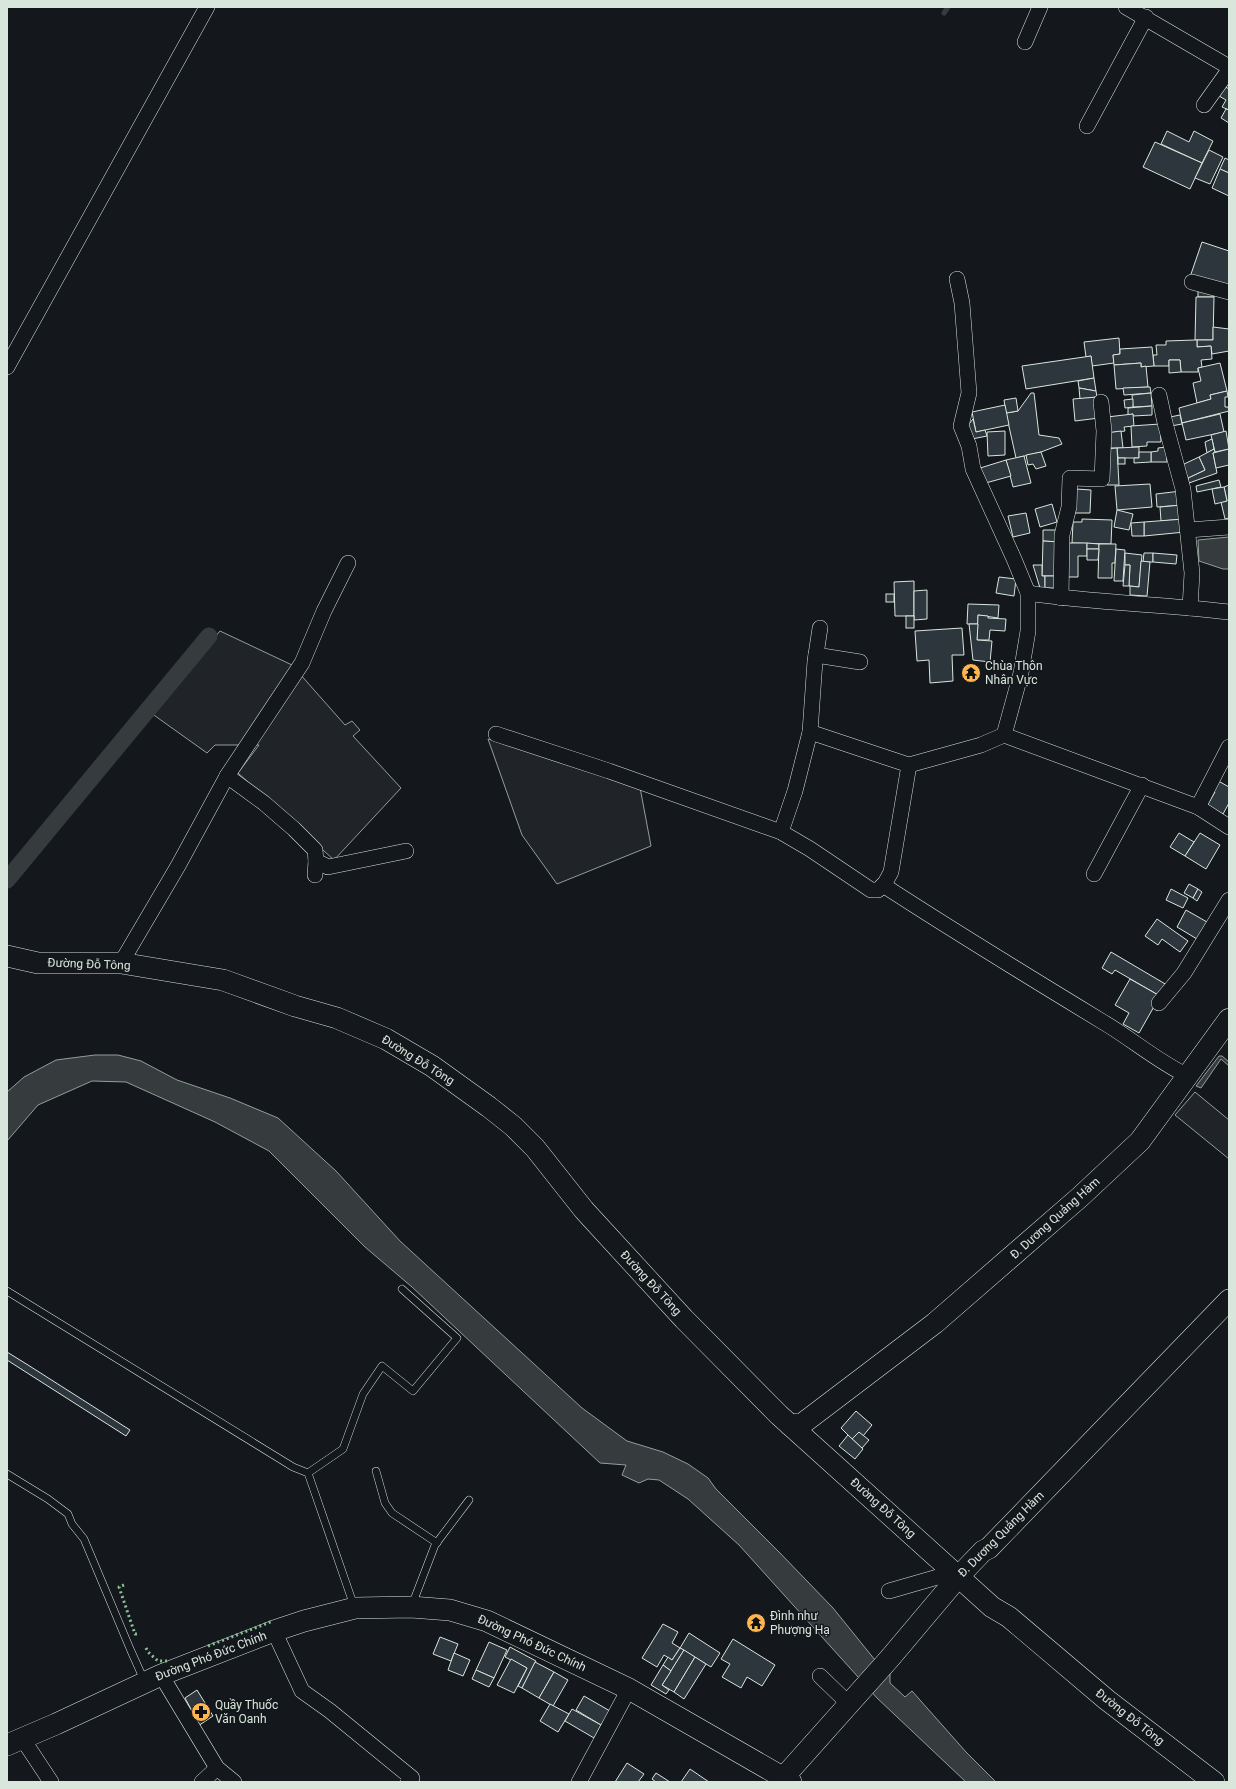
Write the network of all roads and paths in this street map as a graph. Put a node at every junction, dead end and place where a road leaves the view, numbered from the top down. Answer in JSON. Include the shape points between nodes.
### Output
{"nodes":[{"id":1,"x":207,"y":7,"type":"edge"},
{"id":2,"x":1040,"y":7,"type":"edge"},
{"id":3,"x":1126,"y":7,"type":"edge"},
{"id":4,"x":1146,"y":18,"type":"junction"},
{"id":5,"x":1025,"y":42,"type":"dead end"},
{"id":6,"x":1229,"y":69,"type":"edge"},
{"id":7,"x":1204,"y":105,"type":"dead end"},
{"id":8,"x":1087,"y":126,"type":"dead end"},
{"id":9,"x":957,"y":279,"type":"dead end"},
{"id":10,"x":1192,"y":282,"type":"dead end"},
{"id":11,"x":1229,"y":292,"type":"edge"},
{"id":12,"x":7,"y":367,"type":"edge"},
{"id":13,"x":1159,"y":395,"type":"dead end"},
{"id":14,"x":1100,"y":402,"type":"dead end"},
{"id":15,"x":1229,"y":526,"type":"edge"},
{"id":16,"x":1188,"y":530,"type":"junction"},
{"id":17,"x":348,"y":563,"type":"dead end"},
{"id":18,"x":1028,"y":593,"type":"junction"},
{"id":19,"x":1061,"y":598,"type":"junction"},
{"id":20,"x":1190,"y":608,"type":"junction"},
{"id":21,"x":1229,"y":612,"type":"edge"},
{"id":22,"x":820,"y":628,"type":"dead end"},
{"id":23,"x":816,"y":655,"type":"junction"},
{"id":24,"x":860,"y":662,"type":"dead end"},
{"id":25,"x":810,"y":732,"type":"junction"},
{"id":26,"x":496,"y":734,"type":"dead end"},
{"id":27,"x":1004,"y":735,"type":"junction"},
{"id":28,"x":1229,"y":747,"type":"edge"},
{"id":29,"x":909,"y":765,"type":"junction"},
{"id":30,"x":227,"y":776,"type":"junction"},
{"id":31,"x":1142,"y":785,"type":"junction"},
{"id":32,"x":1198,"y":807,"type":"junction"},
{"id":33,"x":1229,"y":828,"type":"edge"},
{"id":34,"x":781,"y":832,"type":"junction"},
{"id":35,"x":406,"y":851,"type":"dead end"},
{"id":36,"x":1094,"y":874,"type":"dead end"},
{"id":37,"x":883,"y":885,"type":"junction"},
{"id":38,"x":1229,"y":900,"type":"edge"},
{"id":39,"x":7,"y":956,"type":"edge"},
{"id":40,"x":120,"y":963,"type":"junction"},
{"id":41,"x":1159,"y":1003,"type":"dead end"},
{"id":42,"x":1229,"y":1019,"type":"edge"},
{"id":43,"x":1188,"y":1076,"type":"junction"},
{"id":44,"x":402,"y":1289,"type":"dead end"},
{"id":45,"x":7,"y":1291,"type":"edge"},
{"id":46,"x":1229,"y":1300,"type":"edge"},
{"id":47,"x":790,"y":1425,"type":"junction"},
{"id":48,"x":376,"y":1471,"type":"dead end"},
{"id":49,"x":308,"y":1473,"type":"junction"},
{"id":50,"x":7,"y":1474,"type":"edge"},
{"id":51,"x":470,"y":1500,"type":"dead end"},
{"id":52,"x":437,"y":1543,"type":"junction"},
{"id":53,"x":957,"y":1574,"type":"junction"},
{"id":54,"x":889,"y":1591,"type":"dead end"},
{"id":55,"x":411,"y":1607,"type":"junction"},
{"id":56,"x":355,"y":1608,"type":"junction"},
{"id":57,"x":274,"y":1632,"type":"junction"},
{"id":58,"x":820,"y":1676,"type":"dead end"},
{"id":59,"x":153,"y":1678,"type":"junction"},
{"id":60,"x":629,"y":1689,"type":"junction"},
{"id":61,"x":851,"y":1700,"type":"junction"},
{"id":62,"x":14,"y":1742,"type":"edge"},
{"id":63,"x":217,"y":1768,"type":"junction"},
{"id":64,"x":787,"y":1780,"type":"edge"},
{"id":65,"x":51,"y":1782,"type":"edge"},
{"id":66,"x":202,"y":1782,"type":"edge"},
{"id":67,"x":234,"y":1782,"type":"edge"},
{"id":68,"x":408,"y":1782,"type":"edge"},
{"id":69,"x":579,"y":1782,"type":"edge"},
{"id":70,"x":1214,"y":1782,"type":"edge"}],
"edges":[{"from":1,"to":12,"type":"street"},
{"from":2,"to":5,"type":"street"},
{"from":3,"to":4,"type":"street"},
{"from":4,"to":6,"type":"street"},
{"from":4,"to":8,"type":"street"},
{"from":6,"to":7,"type":"street"},
{"from":9,"to":18,"type":"street","via":[[962,303],[969,393],[961,426],[969,446],[973,469]]},
{"from":10,"to":11,"type":"street"},
{"from":13,"to":16,"type":"street","via":[[1184,489]]},
{"from":14,"to":19,"type":"street","via":[[1104,431],[1102,479],[1070,478],[1069,507],[1062,535]]},
{"from":15,"to":16,"type":"street"},
{"from":16,"to":20,"type":"street","via":[[1192,573]]},
{"from":17,"to":30,"type":"street","via":[[302,663]]},
{"from":18,"to":19,"type":"street"},
{"from":18,"to":27,"type":"street","via":[[1028,631],[1021,673]]},
{"from":19,"to":20,"type":"street"},
{"from":20,"to":21,"type":"street"},
{"from":22,"to":23,"type":"street"},
{"from":23,"to":24,"type":"street"},
{"from":23,"to":25,"type":"street"},
{"from":25,"to":29,"type":"street"},
{"from":25,"to":34,"type":"street","via":[[795,791]]},
{"from":26,"to":34,"type":"street"},
{"from":27,"to":29,"type":"street","via":[[981,745]]},
{"from":27,"to":31,"type":"street"},
{"from":28,"to":32,"type":"street"},
{"from":29,"to":37,"type":"street","via":[[891,872]]},
{"from":30,"to":35,"type":"street","via":[[264,803],[315,850],[316,868]]},
{"from":30,"to":40,"type":"street","via":[[178,866]]},
{"from":31,"to":32,"type":"street"},
{"from":31,"to":36,"type":"street"},
{"from":32,"to":33,"type":"street"},
{"from":34,"to":37,"type":"street","via":[[810,848],[871,890],[878,890]]},
{"from":37,"to":43,"type":"street"},
{"from":38,"to":41,"type":"street","via":[[1184,973]]},
{"from":39,"to":40,"type":"main road","name":"Đường Đỗ Tông","via":[[38,963]]},
{"from":40,"to":47,"type":"main road","name":"Đường Đỗ Tông","via":[[223,980],[294,1006],[337,1018],[386,1039],[432,1066],[489,1107],[535,1148],[584,1210],[684,1319]]},
{"from":42,"to":43,"type":"main road","name":"Đ. Dương Quảng Hàm"},
{"from":43,"to":47,"type":"main road","name":"Đ. Dương Quảng Hàm","via":[[1140,1141],[1057,1217],[936,1323],[802,1424]]},
{"from":44,"to":49,"type":"lane","via":[[457,1338],[413,1391],[382,1366],[363,1394],[343,1449]]},
{"from":45,"to":49,"type":"lane","via":[[293,1467]]},
{"from":46,"to":53,"type":"main road","name":"Đ. Dương Quảng Hàm","via":[[989,1548]]},
{"from":47,"to":53,"type":"main road","name":"Đường Đỗ Tông"},
{"from":48,"to":52,"type":"lane","via":[[386,1503],[392,1513]]},
{"from":49,"to":56,"type":"lane"},
{"from":50,"to":59,"type":"lane","via":[[68,1514],[72,1524],[84,1539],[130,1652]]},
{"from":51,"to":52,"type":"lane"},
{"from":52,"to":55,"type":"lane"},
{"from":53,"to":54,"type":"street"},
{"from":53,"to":61,"type":"main road","name":"Đ. Dương Quảng Hàm","via":[[890,1658]]},
{"from":53,"to":70,"type":"main road","name":"Đường Đỗ Tông","via":[[992,1607],[1009,1617],[1107,1700]]},
{"from":55,"to":56,"type":"main road","name":"Đường Phó Đức Chính"},
{"from":55,"to":60,"type":"main road","name":"Đường Phó Đức Chính","via":[[450,1610],[487,1621]]},
{"from":56,"to":57,"type":"main road","name":"Đường Phó Đức Chính","via":[[304,1621]]},
{"from":57,"to":59,"type":"main road","name":"Đường Phó Đức Chính"},
{"from":57,"to":68,"type":"street","via":[[302,1691],[412,1778]]},
{"from":58,"to":61,"type":"street"},
{"from":59,"to":62,"type":"main road","name":"Đường Phó Đức Chính"},
{"from":59,"to":63,"type":"street"},
{"from":60,"to":64,"type":"main road","name":"Đường Phó Đức Chính"},
{"from":60,"to":69,"type":"street"},
{"from":61,"to":64,"type":"main road","name":"Đ. Dương Quảng Hàm"},
{"from":62,"to":65,"type":"street"},
{"from":63,"to":66,"type":"street"},
{"from":63,"to":67,"type":"street"}]}
